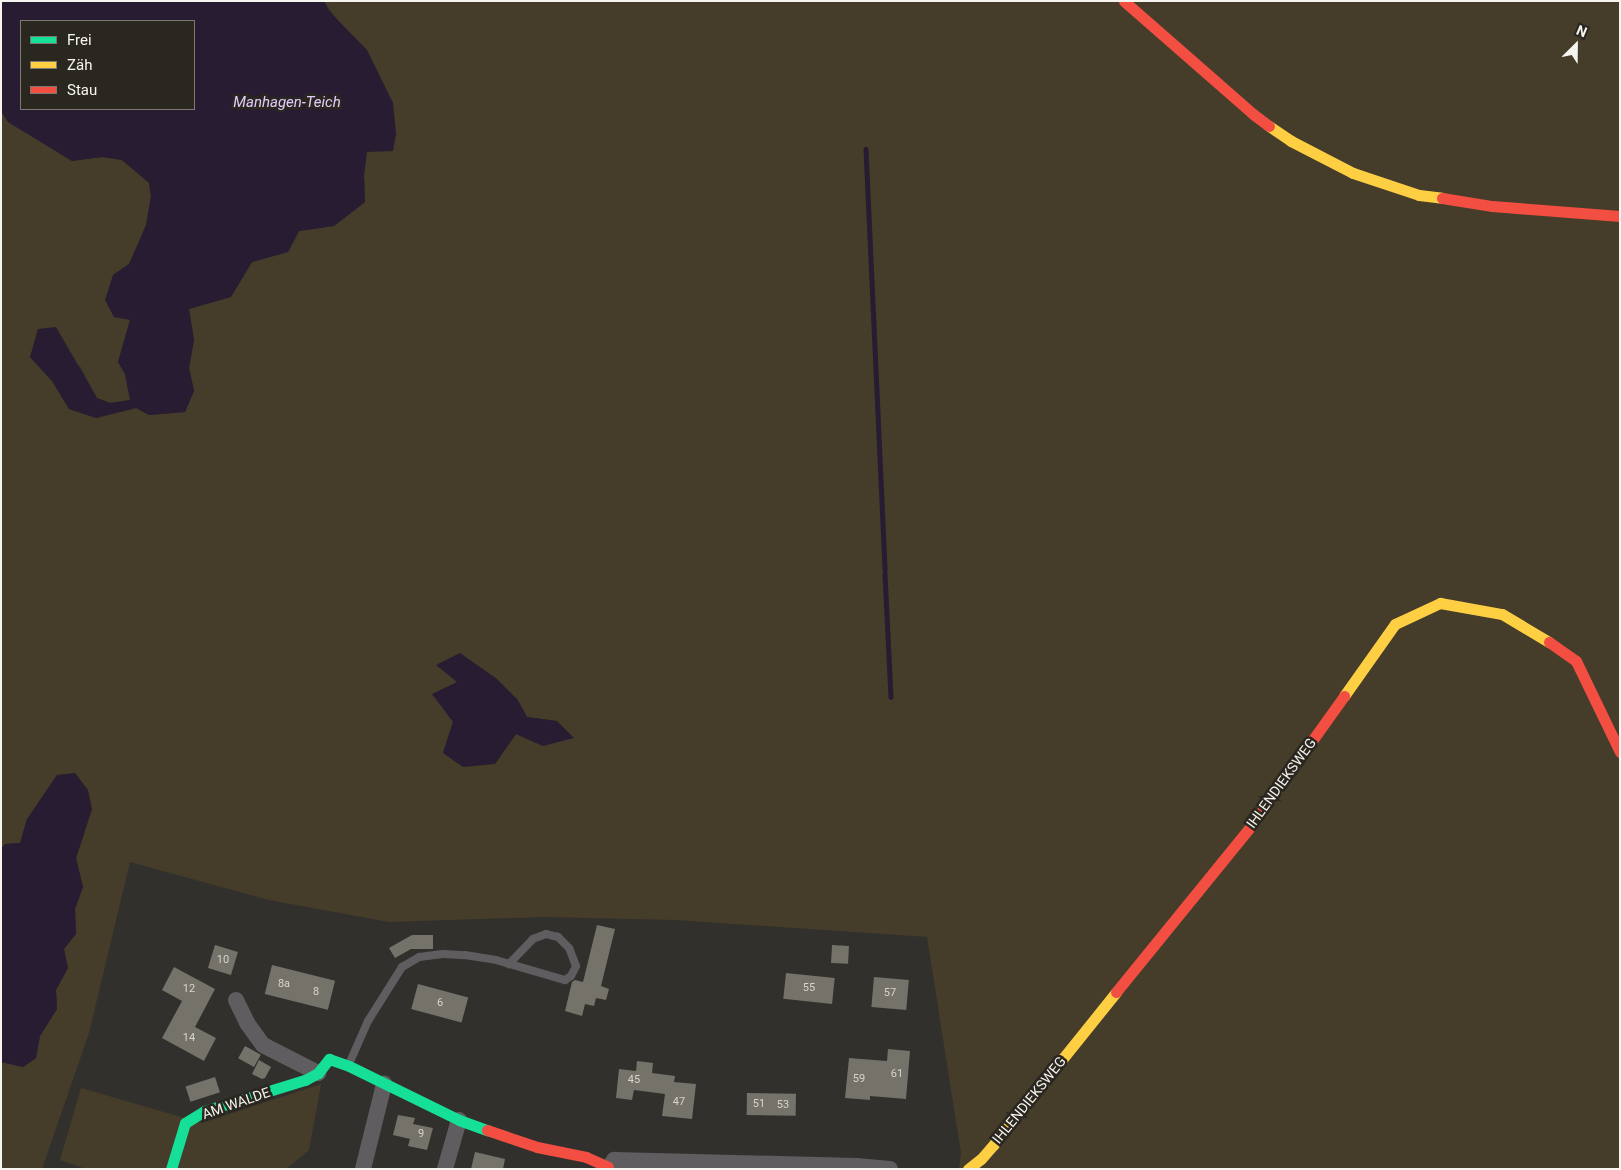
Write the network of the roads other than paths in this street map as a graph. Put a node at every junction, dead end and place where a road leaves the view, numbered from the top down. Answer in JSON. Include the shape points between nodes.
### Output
{"nodes":[{"id":1,"x":1124,"y":1,"type":"edge"},
{"id":2,"x":1620,"y":216,"type":"edge"},
{"id":3,"x":1620,"y":752,"type":"edge"},
{"id":4,"x":509,"y":964,"type":"junction"},
{"id":5,"x":236,"y":1000,"type":"dead end"},
{"id":6,"x":349,"y":1066,"type":"junction"},
{"id":7,"x":318,"y":1073,"type":"junction"},
{"id":8,"x":384,"y":1084,"type":"junction"},
{"id":9,"x":459,"y":1120,"type":"junction"},
{"id":10,"x":608,"y":1168,"type":"edge"},
{"id":11,"x":171,"y":1169,"type":"edge"},
{"id":12,"x":363,"y":1169,"type":"edge"},
{"id":13,"x":445,"y":1169,"type":"edge"},
{"id":14,"x":890,"y":1169,"type":"edge"},
{"id":15,"x":968,"y":1169,"type":"edge"}],
"edges":[{"from":1,"to":2,"type":"street","via":[[1254,114],[1291,141],[1353,173],[1419,195],[1492,206]]},
{"from":3,"to":15,"type":"street","name":"IHLENDIEKSWEG","via":[[1576,661],[1531,630],[1502,614],[1440,603],[1395,624],[1251,826],[994,1144]]},
{"from":4,"to":4,"type":"lane","via":[[565,980],[576,966],[569,948],[558,937],[546,934],[533,939]]},
{"from":4,"to":6,"type":"lane","via":[[443,954],[419,957],[402,967],[368,1021]]},
{"from":5,"to":7,"type":"street","via":[[247,1023],[264,1045]]},
{"from":6,"to":7,"type":"street","name":"AM WALDE","via":[[329,1059]]},
{"from":6,"to":8,"type":"street","name":"AM WALDE"},
{"from":7,"to":11,"type":"street","name":"AM WALDE","via":[[305,1080],[204,1111],[185,1123]]},
{"from":8,"to":9,"type":"street","name":"AM WALDE"},
{"from":8,"to":12,"type":"street"},
{"from":9,"to":10,"type":"street","name":"AM WALDE","via":[[537,1147],[586,1157]]},
{"from":9,"to":13,"type":"street"},
{"from":10,"to":14,"type":"street","via":[[614,1160]]}]}
